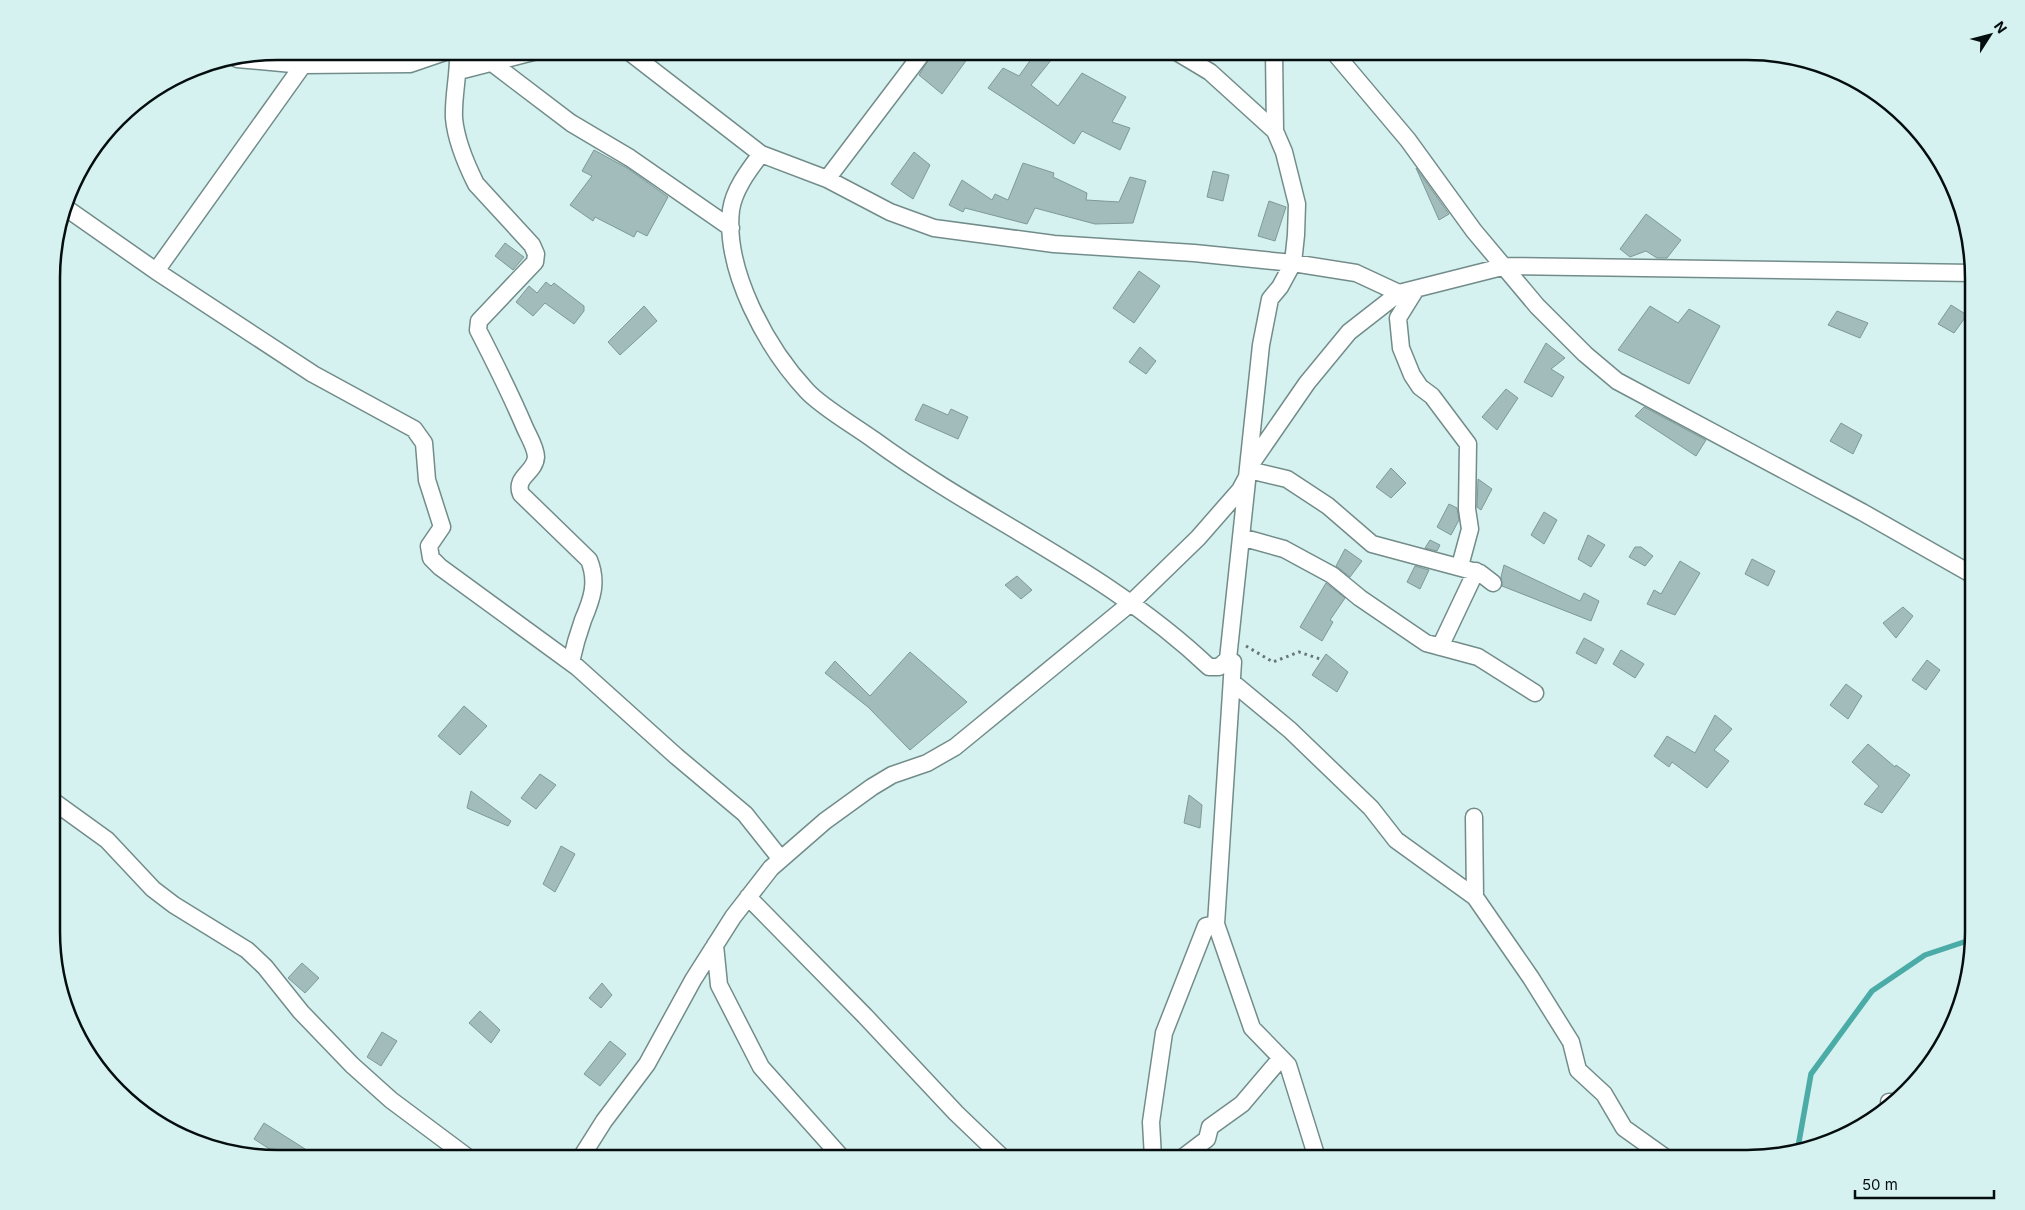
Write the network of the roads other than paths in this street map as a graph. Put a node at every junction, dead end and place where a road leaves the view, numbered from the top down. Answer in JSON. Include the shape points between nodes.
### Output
{"nodes":[{"id":1,"x":422,"y":60,"type":"edge"},
{"id":2,"x":458,"y":60,"type":"edge"},
{"id":3,"x":500,"y":60,"type":"edge"},
{"id":4,"x":640,"y":60,"type":"edge"},
{"id":5,"x":917,"y":60,"type":"edge"},
{"id":6,"x":1189,"y":60,"type":"edge"},
{"id":7,"x":1274,"y":60,"type":"edge"},
{"id":8,"x":1341,"y":60,"type":"edge"},
{"id":9,"x":258,"y":61,"type":"edge"},
{"id":10,"x":492,"y":62,"type":"junction"},
{"id":11,"x":303,"y":65,"type":"junction"},
{"id":12,"x":459,"y":71,"type":"junction"},
{"id":13,"x":1275,"y":131,"type":"junction"},
{"id":14,"x":761,"y":154,"type":"junction"},
{"id":15,"x":826,"y":179,"type":"junction"},
{"id":16,"x":71,"y":211,"type":"edge"},
{"id":17,"x":731,"y":228,"type":"junction"},
{"id":18,"x":1293,"y":263,"type":"junction"},
{"id":19,"x":1506,"y":266,"type":"junction"},
{"id":20,"x":156,"y":271,"type":"junction"},
{"id":21,"x":1965,"y":273,"type":"edge"},
{"id":22,"x":1416,"y":289,"type":"junction"},
{"id":23,"x":1398,"y":293,"type":"junction"},
{"id":24,"x":1249,"y":471,"type":"junction"},
{"id":25,"x":1241,"y":537,"type":"junction"},
{"id":26,"x":1460,"y":566,"type":"junction"},
{"id":27,"x":1965,"y":570,"type":"edge"},
{"id":28,"x":1476,"y":572,"type":"junction"},
{"id":29,"x":1493,"y":583,"type":"dead end"},
{"id":30,"x":1132,"y":602,"type":"junction"},
{"id":31,"x":1440,"y":647,"type":"junction"},
{"id":32,"x":1228,"y":659,"type":"junction"},
{"id":33,"x":571,"y":662,"type":"junction"},
{"id":34,"x":1232,"y":682,"type":"junction"},
{"id":35,"x":1535,"y":693,"type":"dead end"},
{"id":36,"x":60,"y":806,"type":"edge"},
{"id":37,"x":1474,"y":817,"type":"dead end"},
{"id":38,"x":780,"y":858,"type":"junction"},
{"id":39,"x":748,"y":897,"type":"junction"},
{"id":40,"x":1475,"y":897,"type":"junction"},
{"id":41,"x":1216,"y":924,"type":"junction"},
{"id":42,"x":714,"y":945,"type":"junction"},
{"id":43,"x":1281,"y":1058,"type":"junction"},
{"id":44,"x":458,"y":1150,"type":"edge"},
{"id":45,"x":586,"y":1150,"type":"edge"},
{"id":46,"x":835,"y":1150,"type":"edge"},
{"id":47,"x":995,"y":1150,"type":"edge"},
{"id":48,"x":1153,"y":1150,"type":"edge"},
{"id":49,"x":1193,"y":1150,"type":"edge"},
{"id":50,"x":1315,"y":1150,"type":"edge"},
{"id":51,"x":1655,"y":1150,"type":"edge"}],
"edges":[{"from":1,"to":11,"type":"street","via":[[410,64]]},
{"from":2,"to":12,"type":"street"},
{"from":3,"to":10,"type":"street"},
{"from":4,"to":14,"type":"street"},
{"from":5,"to":15,"type":"street"},
{"from":6,"to":13,"type":"street","via":[[1210,72]]},
{"from":7,"to":13,"type":"street"},
{"from":8,"to":19,"type":"street"},
{"from":9,"to":11,"type":"street"},
{"from":10,"to":12,"type":"street"},
{"from":10,"to":17,"type":"street","via":[[571,123],[630,158]]},
{"from":11,"to":20,"type":"street"},
{"from":12,"to":33,"type":"street","via":[[454,118],[470,173],[476,184],[532,245],[536,254],[535,262],[478,325],[478,330],[535,451],[534,465],[520,481],[521,494],[589,560],[594,571],[595,585],[590,605]]},
{"from":13,"to":18,"type":"street","via":[[1284,152],[1297,204]]},
{"from":14,"to":15,"type":"street"},
{"from":14,"to":17,"type":"street","via":[[738,189],[731,210]]},
{"from":15,"to":18,"type":"street","via":[[890,212],[934,228],[1054,244]]},
{"from":16,"to":20,"type":"street"},
{"from":17,"to":30,"type":"street","via":[[744,292],[761,327],[808,392],[918,472],[1045,546]]},
{"from":18,"to":23,"type":"street","via":[[1356,273]]},
{"from":18,"to":24,"type":"street","via":[[1270,299]]},
{"from":19,"to":21,"type":"street"},
{"from":19,"to":22,"type":"street"},
{"from":19,"to":27,"type":"street","via":[[1544,313],[1616,381]]},
{"from":20,"to":33,"type":"street","via":[[313,374],[414,429],[424,443],[427,480],[442,527],[429,546],[431,558],[440,568]]},
{"from":22,"to":23,"type":"street"},
{"from":22,"to":26,"type":"street","via":[[1398,318],[1401,348],[1420,387],[1432,396],[1468,444],[1467,509],[1470,529]]},
{"from":23,"to":24,"type":"street","via":[[1349,332],[1307,383]]},
{"from":24,"to":25,"type":"street"},
{"from":24,"to":26,"type":"street","via":[[1287,479],[1328,506],[1372,544]]},
{"from":24,"to":30,"type":"street","via":[[1240,490],[1198,538]]},
{"from":25,"to":31,"type":"street","via":[[1284,549],[1332,575],[1426,643]]},
{"from":25,"to":32,"type":"street"},
{"from":26,"to":28,"type":"street"},
{"from":28,"to":29,"type":"street"},
{"from":28,"to":31,"type":"street"},
{"from":30,"to":32,"type":"street","via":[[1175,635],[1209,667],[1219,667]]},
{"from":30,"to":38,"type":"street","via":[[955,747],[872,787]]},
{"from":31,"to":35,"type":"street","via":[[1478,658]]},
{"from":32,"to":34,"type":"street","via":[[1233,662]]},
{"from":33,"to":38,"type":"street","via":[[745,814]]},
{"from":34,"to":40,"type":"street","via":[[1290,730],[1371,808],[1396,840]]},
{"from":34,"to":41,"type":"street"},
{"from":36,"to":44,"type":"street","via":[[107,840],[160,894],[247,950],[352,1064],[391,1100]]},
{"from":37,"to":40,"type":"street"},
{"from":38,"to":39,"type":"street"},
{"from":39,"to":42,"type":"street"},
{"from":39,"to":47,"type":"street"},
{"from":40,"to":51,"type":"street","via":[[1571,1042],[1578,1070],[1604,1094],[1624,1128]]},
{"from":41,"to":43,"type":"street","via":[[1252,1028]]},
{"from":41,"to":48,"type":"street","via":[[1206,926],[1164,1033],[1151,1122]]},
{"from":42,"to":45,"type":"street","via":[[647,1064]]},
{"from":42,"to":46,"type":"street","via":[[719,985],[761,1067]]},
{"from":43,"to":49,"type":"street","via":[[1242,1104],[1210,1127],[1207,1140]]},
{"from":43,"to":50,"type":"street","via":[[1288,1064]]}]}
